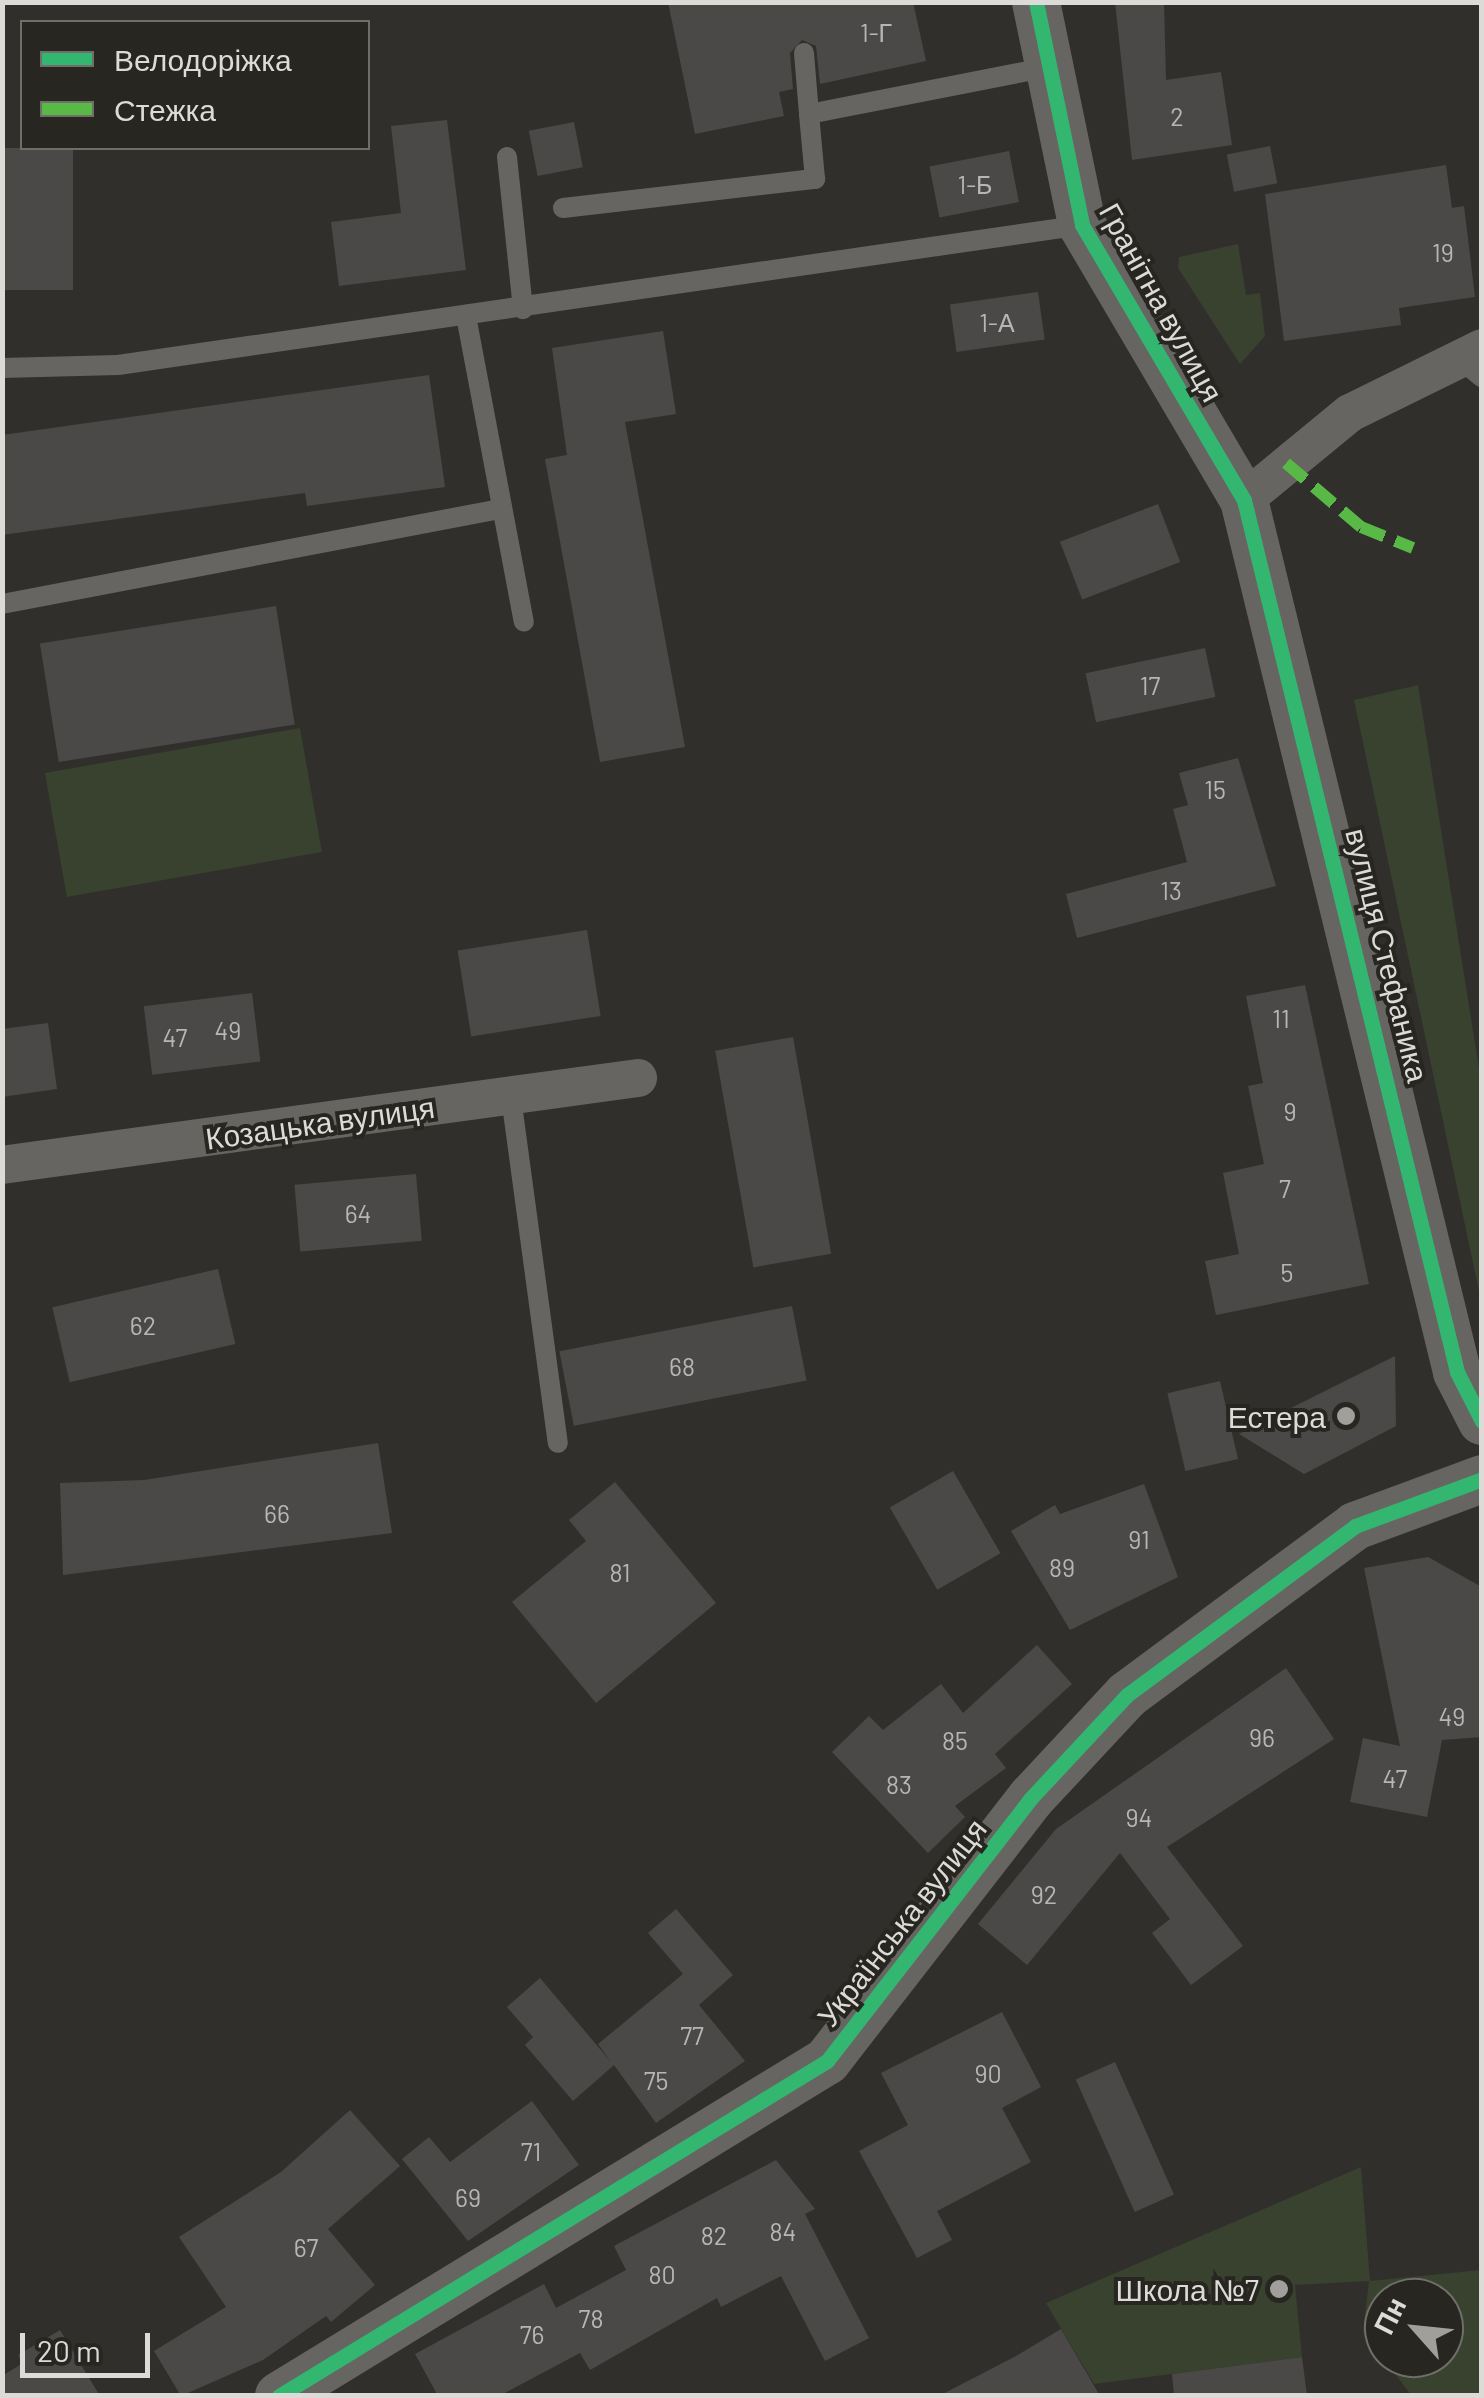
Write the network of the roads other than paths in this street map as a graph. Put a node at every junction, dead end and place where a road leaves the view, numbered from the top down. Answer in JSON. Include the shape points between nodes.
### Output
{"nodes":[{"id":1,"x":1036,"y":2,"type":"edge"},
{"id":2,"x":804,"y":53,"type":"dead end"},
{"id":3,"x":1049,"y":67,"type":"junction"},
{"id":4,"x":808,"y":114,"type":"junction"},
{"id":5,"x":507,"y":157,"type":"dead end"},
{"id":6,"x":563,"y":208,"type":"dead end"},
{"id":7,"x":1082,"y":226,"type":"junction"},
{"id":8,"x":523,"y":309,"type":"junction"},
{"id":9,"x":466,"y":316,"type":"junction"},
{"id":10,"x":1473,"y":361,"type":"edge"},
{"id":11,"x":2,"y":368,"type":"edge"},
{"id":12,"x":1244,"y":500,"type":"junction"},
{"id":13,"x":500,"y":509,"type":"junction"},
{"id":14,"x":2,"y":604,"type":"edge"},
{"id":15,"x":524,"y":622,"type":"dead end"},
{"id":16,"x":638,"y":1078,"type":"dead end"},
{"id":17,"x":511,"y":1097,"type":"junction"},
{"id":18,"x":2,"y":1165,"type":"edge"},
{"id":19,"x":1482,"y":1421,"type":"edge"},
{"id":20,"x":558,"y":1444,"type":"dead end"},
{"id":21,"x":1482,"y":1479,"type":"edge"},
{"id":22,"x":279,"y":2396,"type":"edge"}],
"edges":[{"from":1,"to":3,"type":"street","name":"Гранітна вулиця"},
{"from":2,"to":4,"type":"lane"},
{"from":3,"to":4,"type":"lane"},
{"from":3,"to":7,"type":"street","name":"Гранітна вулиця"},
{"from":4,"to":6,"type":"lane","via":[[816,180]]},
{"from":5,"to":8,"type":"lane"},
{"from":7,"to":8,"type":"lane"},
{"from":7,"to":12,"type":"street","name":"Гранітна вулиця"},
{"from":8,"to":9,"type":"lane"},
{"from":9,"to":11,"type":"lane","via":[[118,365]]},
{"from":9,"to":13,"type":"lane"},
{"from":10,"to":12,"type":"street","via":[[1312,437]]},
{"from":12,"to":19,"type":"street","name":"вулиця Стефаника","via":[[1457,1372]]},
{"from":13,"to":14,"type":"lane"},
{"from":13,"to":15,"type":"lane"},
{"from":16,"to":17,"type":"street","name":"Козацька вулиця"},
{"from":17,"to":18,"type":"street","name":"Козацька вулиця"},
{"from":17,"to":20,"type":"lane"},
{"from":21,"to":22,"type":"street","name":"Українська вулиця","via":[[1355,1526],[1127,1696],[1031,1798],[827,2061]]}]}
